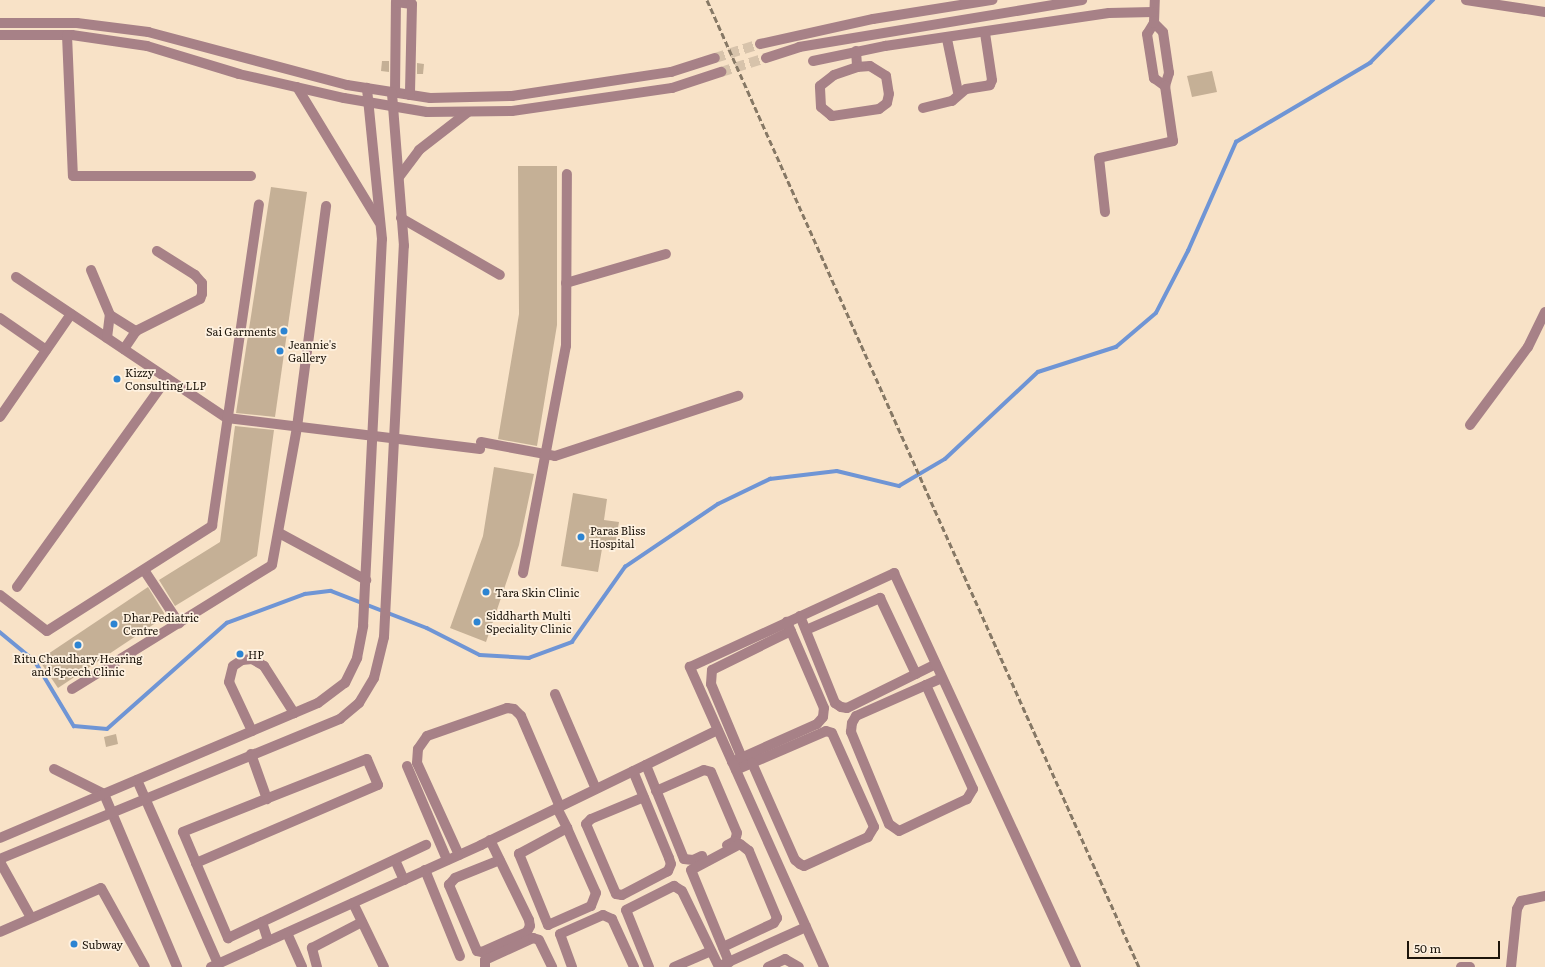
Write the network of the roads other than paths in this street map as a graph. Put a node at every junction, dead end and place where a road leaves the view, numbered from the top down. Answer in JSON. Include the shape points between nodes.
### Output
{"nodes":[{"id":1,"x":992,"y":0,"type":"edge"},
{"id":2,"x":1082,"y":0,"type":"edge"},
{"id":3,"x":1154,"y":0,"type":"edge"},
{"id":4,"x":1470,"y":1,"type":"edge"},
{"id":5,"x":1545,"y":4,"type":"edge"},
{"id":6,"x":1534,"y":10,"type":"junction"},
{"id":7,"x":1153,"y":12,"type":"junction"},
{"id":8,"x":1545,"y":12,"type":"edge"},
{"id":9,"x":0,"y":23,"type":"edge"},
{"id":10,"x":1154,"y":23,"type":"junction"},
{"id":11,"x":985,"y":34,"type":"junction"},
{"id":12,"x":0,"y":35,"type":"edge"},
{"id":13,"x":67,"y":35,"type":"junction"},
{"id":14,"x":947,"y":39,"type":"junction"},
{"id":15,"x":760,"y":44,"type":"tunnel mouth"},
{"id":16,"x":856,"y":51,"type":"junction"},
{"id":17,"x":715,"y":58,"type":"tunnel mouth"},
{"id":18,"x":766,"y":58,"type":"tunnel mouth"},
{"id":19,"x":813,"y":61,"type":"dead end"},
{"id":20,"x":857,"y":67,"type":"junction"},
{"id":21,"x":722,"y":72,"type":"tunnel mouth"},
{"id":22,"x":1165,"y":86,"type":"junction"},
{"id":23,"x":297,"y":88,"type":"junction"},
{"id":24,"x":367,"y":88,"type":"junction"},
{"id":25,"x":393,"y":92,"type":"junction"},
{"id":26,"x":958,"y":92,"type":"junction"},
{"id":27,"x":410,"y":95,"type":"junction"},
{"id":28,"x":368,"y":102,"type":"junction"},
{"id":29,"x":393,"y":107,"type":"junction"},
{"id":30,"x":923,"y":108,"type":"dead end"},
{"id":31,"x":468,"y":112,"type":"junction"},
{"id":32,"x":567,"y":174,"type":"dead end"},
{"id":33,"x":251,"y":176,"type":"dead end"},
{"id":34,"x":398,"y":178,"type":"junction"},
{"id":35,"x":259,"y":204,"type":"dead end"},
{"id":36,"x":326,"y":206,"type":"dead end"},
{"id":37,"x":1105,"y":212,"type":"dead end"},
{"id":38,"x":401,"y":218,"type":"junction"},
{"id":39,"x":381,"y":226,"type":"junction"},
{"id":40,"x":157,"y":251,"type":"dead end"},
{"id":41,"x":666,"y":254,"type":"dead end"},
{"id":42,"x":91,"y":270,"type":"dead end"},
{"id":43,"x":500,"y":275,"type":"dead end"},
{"id":44,"x":16,"y":277,"type":"dead end"},
{"id":45,"x":566,"y":283,"type":"junction"},
{"id":46,"x":1545,"y":312,"type":"edge"},
{"id":47,"x":71,"y":314,"type":"junction"},
{"id":48,"x":110,"y":315,"type":"junction"},
{"id":49,"x":0,"y":318,"type":"edge"},
{"id":50,"x":136,"y":331,"type":"junction"},
{"id":51,"x":107,"y":338,"type":"junction"},
{"id":52,"x":124,"y":349,"type":"junction"},
{"id":53,"x":46,"y":350,"type":"junction"},
{"id":54,"x":167,"y":378,"type":"junction"},
{"id":55,"x":738,"y":396,"type":"dead end"},
{"id":56,"x":0,"y":417,"type":"edge"},
{"id":57,"x":227,"y":418,"type":"junction"},
{"id":58,"x":1470,"y":425,"type":"dead end"},
{"id":59,"x":297,"y":427,"type":"junction"},
{"id":60,"x":372,"y":437,"type":"junction"},
{"id":61,"x":394,"y":439,"type":"junction"},
{"id":62,"x":546,"y":454,"type":"junction"},
{"id":63,"x":281,"y":534,"type":"junction"},
{"id":64,"x":144,"y":570,"type":"junction"},
{"id":65,"x":523,"y":572,"type":"dead end"},
{"id":66,"x":366,"y":584,"type":"junction"},
{"id":67,"x":17,"y":587,"type":"dead end"},
{"id":68,"x":0,"y":595,"type":"edge"},
{"id":69,"x":800,"y":616,"type":"junction"},
{"id":70,"x":180,"y":623,"type":"junction"},
{"id":71,"x":789,"y":627,"type":"junction"},
{"id":72,"x":806,"y":630,"type":"junction"},
{"id":73,"x":936,"y":664,"type":"junction"},
{"id":74,"x":916,"y":674,"type":"junction"},
{"id":75,"x":942,"y":678,"type":"junction"},
{"id":76,"x":926,"y":685,"type":"junction"},
{"id":77,"x":72,"y":689,"type":"dead end"},
{"id":78,"x":555,"y":694,"type":"dead end"},
{"id":79,"x":294,"y":713,"type":"junction"},
{"id":80,"x":718,"y":730,"type":"junction"},
{"id":81,"x":252,"y":731,"type":"junction"},
{"id":82,"x":250,"y":754,"type":"junction"},
{"id":83,"x":742,"y":758,"type":"junction"},
{"id":84,"x":752,"y":763,"type":"junction"},
{"id":85,"x":646,"y":765,"type":"junction"},
{"id":86,"x":407,"y":766,"type":"dead end"},
{"id":87,"x":734,"y":766,"type":"junction"},
{"id":88,"x":54,"y":769,"type":"dead end"},
{"id":89,"x":633,"y":771,"type":"junction"},
{"id":90,"x":137,"y":780,"type":"junction"},
{"id":91,"x":596,"y":789,"type":"junction"},
{"id":92,"x":656,"y":791,"type":"junction"},
{"id":93,"x":104,"y":794,"type":"junction"},
{"id":94,"x":644,"y":797,"type":"junction"},
{"id":95,"x":145,"y":798,"type":"junction"},
{"id":96,"x":267,"y":799,"type":"junction"},
{"id":97,"x":558,"y":807,"type":"junction"},
{"id":98,"x":112,"y":812,"type":"junction"},
{"id":99,"x":567,"y":828,"type":"junction"},
{"id":100,"x":0,"y":838,"type":"edge"},
{"id":101,"x":490,"y":840,"type":"junction"},
{"id":102,"x":426,"y":846,"type":"dead end"},
{"id":103,"x":459,"y":855,"type":"junction"},
{"id":104,"x":0,"y":859,"type":"edge"},
{"id":105,"x":395,"y":860,"type":"junction"},
{"id":106,"x":447,"y":860,"type":"junction"},
{"id":107,"x":500,"y":860,"type":"junction"},
{"id":108,"x":0,"y":862,"type":"edge"},
{"id":109,"x":196,"y":863,"type":"junction"},
{"id":110,"x":425,"y":870,"type":"junction"},
{"id":111,"x":404,"y":880,"type":"junction"},
{"id":112,"x":1545,"y":896,"type":"edge"},
{"id":113,"x":353,"y":903,"type":"junction"},
{"id":114,"x":30,"y":916,"type":"junction"},
{"id":115,"x":262,"y":922,"type":"junction"},
{"id":116,"x":362,"y":922,"type":"junction"},
{"id":117,"x":806,"y":927,"type":"junction"},
{"id":118,"x":0,"y":932,"type":"edge"},
{"id":119,"x":287,"y":933,"type":"junction"},
{"id":120,"x":268,"y":941,"type":"junction"},
{"id":121,"x":723,"y":947,"type":"junction"},
{"id":122,"x":711,"y":951,"type":"junction"},
{"id":123,"x":460,"y":956,"type":"dead end"},
{"id":124,"x":734,"y":963,"type":"edge"},
{"id":125,"x":214,"y":966,"type":"edge"},
{"id":126,"x":145,"y":967,"type":"edge"},
{"id":127,"x":177,"y":967,"type":"edge"},
{"id":128,"x":302,"y":967,"type":"edge"},
{"id":129,"x":317,"y":967,"type":"edge"},
{"id":130,"x":384,"y":967,"type":"edge"},
{"id":131,"x":485,"y":967,"type":"edge"},
{"id":132,"x":552,"y":967,"type":"edge"},
{"id":133,"x":572,"y":967,"type":"edge"},
{"id":134,"x":634,"y":967,"type":"edge"},
{"id":135,"x":649,"y":967,"type":"edge"},
{"id":136,"x":674,"y":967,"type":"edge"},
{"id":137,"x":719,"y":967,"type":"edge"},
{"id":138,"x":768,"y":967,"type":"edge"},
{"id":139,"x":798,"y":967,"type":"edge"},
{"id":140,"x":824,"y":967,"type":"edge"},
{"id":141,"x":1076,"y":967,"type":"edge"},
{"id":142,"x":1461,"y":967,"type":"edge"},
{"id":143,"x":1470,"y":967,"type":"edge"},
{"id":144,"x":1511,"y":967,"type":"edge"}],
"edges":[{"from":1,"to":15,"type":"street","via":[[866,20]]},
{"from":2,"to":18,"type":"street","via":[[799,47]]},
{"from":3,"to":7,"type":"street"},
{"from":4,"to":6,"type":"street"},
{"from":5,"to":6,"type":"street"},
{"from":6,"to":8,"type":"street"},
{"from":7,"to":10,"type":"street"},
{"from":7,"to":11,"type":"street","via":[[1109,13]]},
{"from":9,"to":24,"type":"street","via":[[77,23],[148,32],[243,60]]},
{"from":10,"to":22,"type":"street","via":[[1163,32],[1169,73]]},
{"from":10,"to":22,"type":"street","via":[[1147,34],[1154,78]]},
{"from":11,"to":14,"type":"street"},
{"from":11,"to":26,"type":"street","via":[[992,80],[990,84]]},
{"from":12,"to":13,"type":"street"},
{"from":13,"to":23,"type":"street","via":[[147,46]]},
{"from":13,"to":33,"type":"street","via":[[73,176]]},
{"from":14,"to":16,"type":"street"},
{"from":14,"to":26,"type":"street"},
{"from":16,"to":19,"type":"street"},
{"from":16,"to":20,"type":"street"},
{"from":17,"to":27,"type":"street","via":[[672,72],[512,96],[430,98]]},
{"from":20,"to":20,"type":"street","via":[[870,66],[886,76],[889,94],[887,103],[879,109],[832,116],[821,107],[820,86],[834,75]]},
{"from":21,"to":31,"type":"street","via":[[672,88],[512,111]]},
{"from":22,"to":37,"type":"street","via":[[1173,141],[1099,158]]},
{"from":23,"to":28,"type":"street"},
{"from":23,"to":39,"type":"street"},
{"from":24,"to":25,"type":"street"},
{"from":24,"to":28,"type":"street"},
{"from":25,"to":27,"type":"street"},
{"from":25,"to":27,"type":"street","via":[[396,2],[412,4]]},
{"from":25,"to":29,"type":"street"},
{"from":26,"to":30,"type":"street","via":[[952,101]]},
{"from":28,"to":29,"type":"street"},
{"from":28,"to":39,"type":"street"},
{"from":29,"to":31,"type":"street","via":[[428,112]]},
{"from":29,"to":34,"type":"street"},
{"from":31,"to":34,"type":"street","via":[[419,150]]},
{"from":32,"to":45,"type":"street"},
{"from":34,"to":38,"type":"street"},
{"from":35,"to":57,"type":"street"},
{"from":36,"to":59,"type":"street"},
{"from":38,"to":43,"type":"street"},
{"from":38,"to":61,"type":"street","via":[[404,246]]},
{"from":39,"to":60,"type":"street"},
{"from":40,"to":50,"type":"street","via":[[195,275],[202,283],[202,294],[200,299]]},
{"from":41,"to":45,"type":"street"},
{"from":42,"to":48,"type":"street"},
{"from":44,"to":47,"type":"street"},
{"from":45,"to":62,"type":"street","via":[[566,346]]},
{"from":46,"to":58,"type":"street","via":[[1528,347]]},
{"from":47,"to":51,"type":"street"},
{"from":47,"to":53,"type":"street"},
{"from":48,"to":50,"type":"street"},
{"from":48,"to":51,"type":"street"},
{"from":49,"to":53,"type":"street"},
{"from":50,"to":52,"type":"street"},
{"from":51,"to":52,"type":"street"},
{"from":52,"to":54,"type":"street"},
{"from":53,"to":56,"type":"street"},
{"from":54,"to":57,"type":"street"},
{"from":54,"to":67,"type":"street"},
{"from":55,"to":62,"type":"street","via":[[555,456]]},
{"from":57,"to":59,"type":"street"},
{"from":57,"to":64,"type":"street","via":[[212,526]]},
{"from":59,"to":60,"type":"street"},
{"from":59,"to":63,"type":"street"},
{"from":60,"to":61,"type":"street"},
{"from":60,"to":66,"type":"street"},
{"from":61,"to":62,"type":"street"},
{"from":61,"to":82,"type":"street","via":[[384,629],[374,678],[359,703],[340,719]]},
{"from":62,"to":65,"type":"street"},
{"from":63,"to":66,"type":"street"},
{"from":63,"to":70,"type":"street","via":[[272,565]]},
{"from":64,"to":68,"type":"street","via":[[47,631]]},
{"from":64,"to":70,"type":"street"},
{"from":66,"to":79,"type":"street","via":[[364,626],[357,658],[345,683],[318,703]]},
{"from":69,"to":71,"type":"street"},
{"from":69,"to":72,"type":"street"},
{"from":69,"to":73,"type":"street","via":[[894,573]]},
{"from":70,"to":77,"type":"street"},
{"from":71,"to":80,"type":"street","via":[[690,667]]},
{"from":71,"to":83,"type":"street","via":[[712,670],[711,684]]},
{"from":71,"to":83,"type":"street","via":[[824,708],[823,717],[817,724]]},
{"from":72,"to":74,"type":"street","via":[[880,598]]},
{"from":72,"to":74,"type":"street","via":[[835,703],[841,707],[847,708]]},
{"from":73,"to":74,"type":"street"},
{"from":73,"to":75,"type":"street"},
{"from":75,"to":76,"type":"street"},
{"from":75,"to":141,"type":"street"},
{"from":76,"to":76,"type":"street","via":[[973,789],[967,799],[899,831],[889,824],[851,732],[852,723],[856,716]]},
{"from":78,"to":91,"type":"street"},
{"from":79,"to":81,"type":"street"},
{"from":79,"to":81,"type":"street","via":[[264,666],[252,659],[242,660],[233,666],[230,682]]},
{"from":80,"to":85,"type":"street"},
{"from":80,"to":87,"type":"street"},
{"from":81,"to":90,"type":"street"},
{"from":82,"to":95,"type":"street"},
{"from":82,"to":96,"type":"street"},
{"from":83,"to":87,"type":"street"},
{"from":84,"to":84,"type":"street","via":[[826,731],[832,733],[874,827],[868,837],[812,863],[800,864],[795,860]]},
{"from":84,"to":87,"type":"street"},
{"from":85,"to":89,"type":"street"},
{"from":85,"to":92,"type":"street"},
{"from":86,"to":106,"type":"street"},
{"from":87,"to":117,"type":"street"},
{"from":88,"to":93,"type":"street"},
{"from":89,"to":91,"type":"street"},
{"from":89,"to":94,"type":"street"},
{"from":90,"to":93,"type":"street"},
{"from":90,"to":95,"type":"street"},
{"from":91,"to":97,"type":"street"},
{"from":92,"to":92,"type":"street","via":[[684,858],[693,860],[735,841],[737,833],[711,772],[704,770]]},
{"from":93,"to":98,"type":"street"},
{"from":93,"to":100,"type":"street"},
{"from":94,"to":94,"type":"street","via":[[671,864],[668,871],[622,896],[616,894],[586,824],[591,819]]},
{"from":95,"to":98,"type":"street"},
{"from":95,"to":125,"type":"street"},
{"from":96,"to":109,"type":"street","via":[[183,832]]},
{"from":96,"to":109,"type":"street","via":[[367,759],[378,785]]},
{"from":97,"to":99,"type":"street"},
{"from":97,"to":101,"type":"street"},
{"from":97,"to":103,"type":"street","via":[[521,716],[514,709],[507,708],[427,736],[418,749],[417,763]]},
{"from":98,"to":104,"type":"street"},
{"from":98,"to":127,"type":"street"},
{"from":99,"to":99,"type":"street","via":[[596,893],[591,906],[548,925],[519,854]]},
{"from":101,"to":103,"type":"street"},
{"from":101,"to":107,"type":"street"},
{"from":102,"to":105,"type":"street"},
{"from":103,"to":106,"type":"street"},
{"from":105,"to":111,"type":"street"},
{"from":105,"to":115,"type":"street"},
{"from":106,"to":110,"type":"street"},
{"from":107,"to":107,"type":"street","via":[[530,926],[527,932],[482,952],[477,951],[449,885],[455,878]]},
{"from":108,"to":114,"type":"street"},
{"from":109,"to":115,"type":"street","via":[[228,938]]},
{"from":110,"to":111,"type":"street"},
{"from":110,"to":123,"type":"street"},
{"from":111,"to":113,"type":"street"},
{"from":112,"to":144,"type":"street","via":[[1521,902],[1517,909]]},
{"from":113,"to":116,"type":"street"},
{"from":113,"to":119,"type":"street"},
{"from":114,"to":118,"type":"street"},
{"from":114,"to":126,"type":"street","via":[[102,888]]},
{"from":115,"to":120,"type":"street"},
{"from":116,"to":129,"type":"street","via":[[312,948]]},
{"from":116,"to":130,"type":"street"},
{"from":117,"to":124,"type":"street"},
{"from":117,"to":140,"type":"street"},
{"from":119,"to":120,"type":"street"},
{"from":119,"to":128,"type":"street"},
{"from":120,"to":125,"type":"street"},
{"from":121,"to":121,"type":"street","via":[[691,870],[740,844],[749,850],[777,918],[774,923]]},
{"from":121,"to":124,"type":"street"},
{"from":122,"to":135,"type":"street","via":[[682,891],[674,886],[626,910]]},
{"from":122,"to":136,"type":"street"},
{"from":122,"to":137,"type":"street"},
{"from":124,"to":137,"type":"street"},
{"from":131,"to":132,"type":"street","via":[[485,960],[533,938],[539,940]]},
{"from":133,"to":134,"type":"street","via":[[560,934],[603,915],[612,919]]},
{"from":138,"to":139,"type":"street","via":[[785,959]]},
{"from":142,"to":143,"type":"street"}]}
